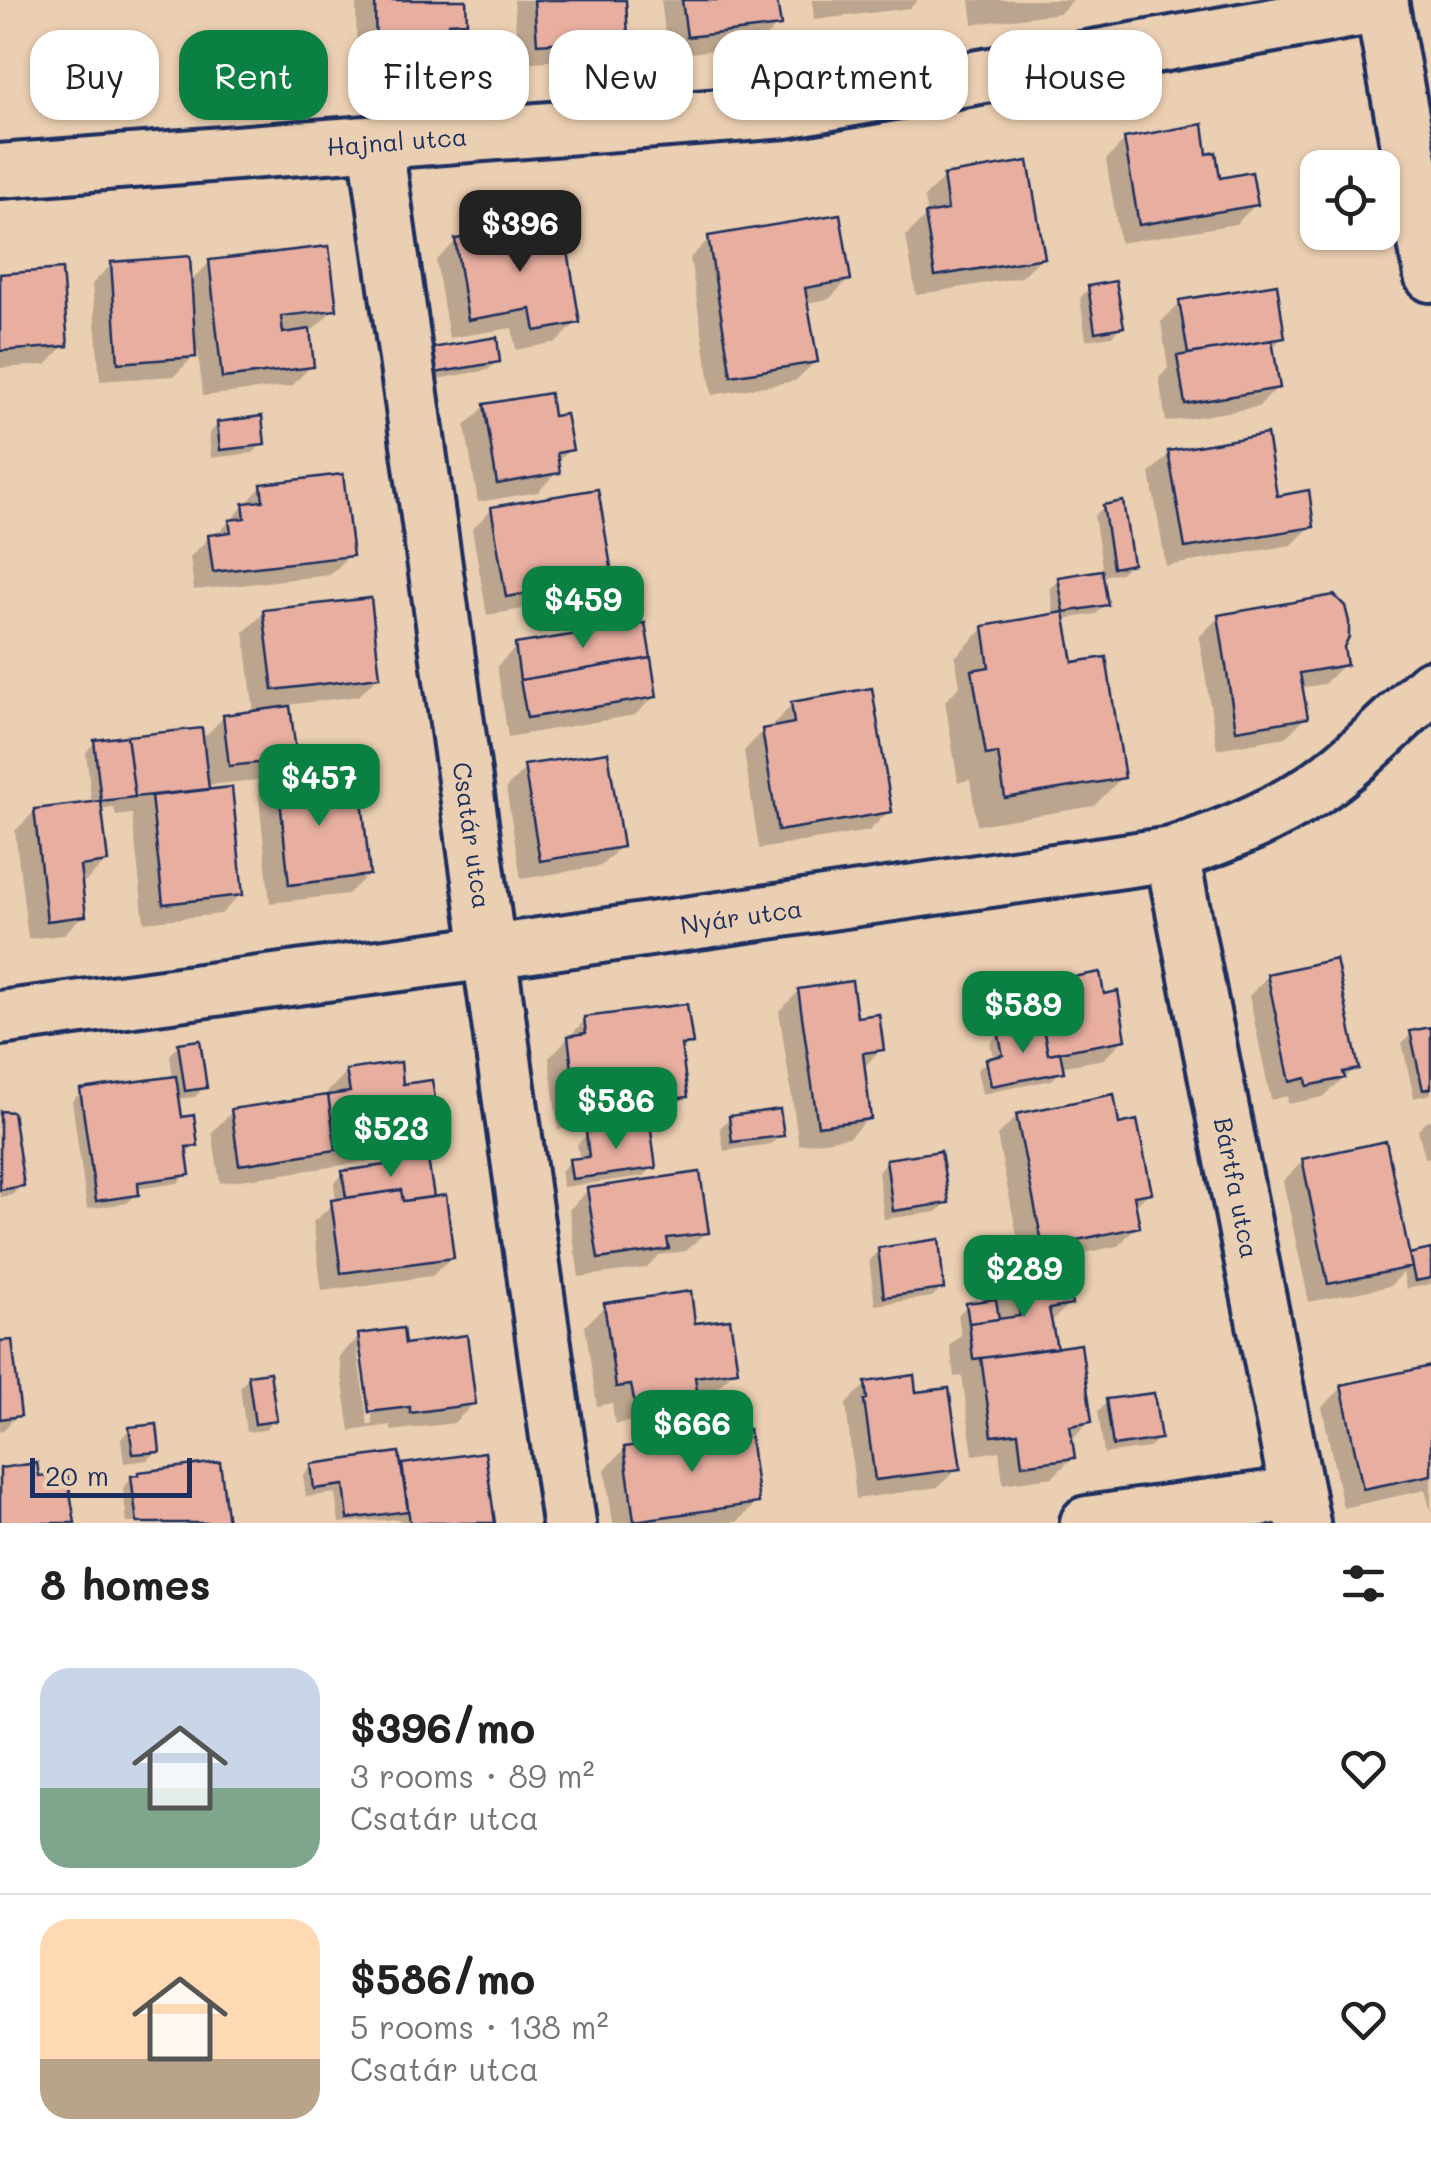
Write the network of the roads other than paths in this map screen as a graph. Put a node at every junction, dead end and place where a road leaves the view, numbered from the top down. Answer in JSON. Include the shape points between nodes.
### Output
{"nodes":[{"id":1,"x":1381,"y":3,"type":"edge"},
{"id":2,"x":376,"y":144,"type":"junction"},
{"id":3,"x":0,"y":171,"type":"edge"},
{"id":4,"x":1431,"y":275,"type":"edge"},
{"id":5,"x":1431,"y":687,"type":"edge"},
{"id":6,"x":1172,"y":854,"type":"junction"},
{"id":7,"x":490,"y":952,"type":"junction"},
{"id":8,"x":0,"y":1018,"type":"edge"},
{"id":9,"x":1300,"y":1509,"type":"edge"},
{"id":10,"x":569,"y":1523,"type":"edge"},
{"id":11,"x":1087,"y":1523,"type":"edge"}],
"edges":[{"from":1,"to":2,"type":"street","name":"Hajnal utca","via":[[786,111]]},
{"from":1,"to":4,"type":"street"},
{"from":2,"to":3,"type":"street","name":"Hajnal utca"},
{"from":2,"to":7,"type":"street","name":"Csatár utca"},
{"from":5,"to":6,"type":"street","name":"Nyár utca","via":[[1316,788],[1270,816]]},
{"from":6,"to":7,"type":"street","name":"Nyár utca"},
{"from":6,"to":9,"type":"street","name":"Bártfa utca"},
{"from":7,"to":8,"type":"street","name":"Nyár utca"},
{"from":7,"to":10,"type":"street","name":"Csatár utca"},
{"from":9,"to":11,"type":"street"}]}
